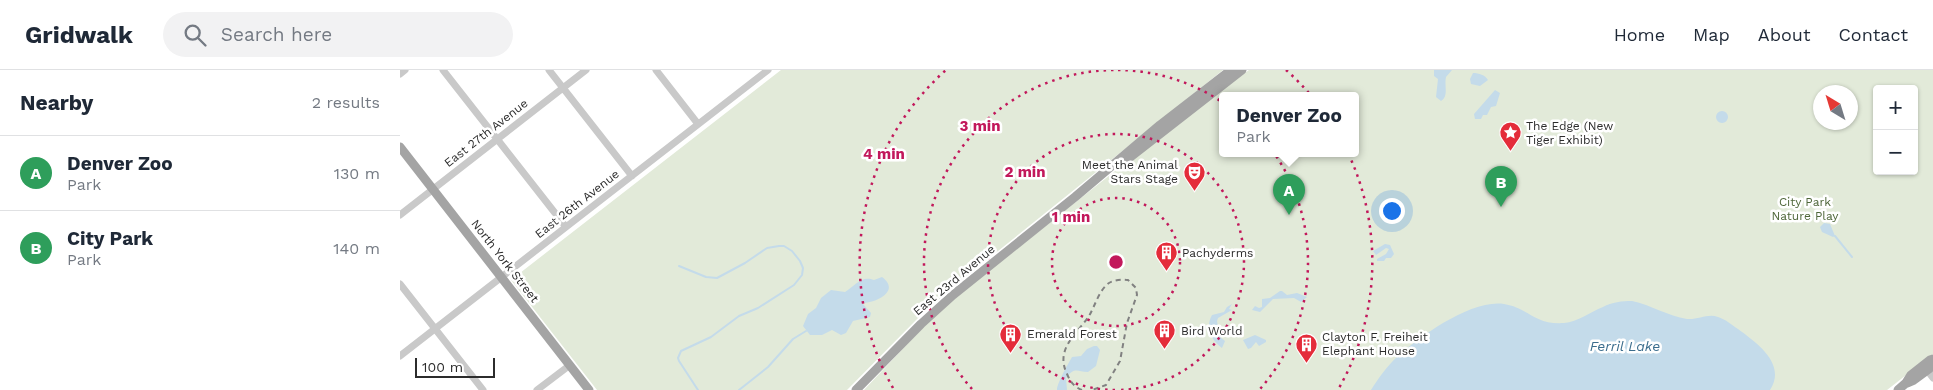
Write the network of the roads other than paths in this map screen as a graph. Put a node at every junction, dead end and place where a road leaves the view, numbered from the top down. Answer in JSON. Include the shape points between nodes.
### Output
{"nodes":[{"id":1,"x":405,"y":70,"type":"edge"},
{"id":2,"x":443,"y":70,"type":"edge"},
{"id":3,"x":549,"y":70,"type":"edge"},
{"id":4,"x":586,"y":70,"type":"edge"},
{"id":5,"x":656,"y":70,"type":"edge"},
{"id":6,"x":1230,"y":70,"type":"edge"},
{"id":7,"x":1242,"y":70,"type":"edge"},
{"id":8,"x":765,"y":71,"type":"edge"},
{"id":9,"x":400,"y":74,"type":"edge"},
{"id":10,"x":563,"y":88,"type":"junction"},
{"id":11,"x":698,"y":124,"type":"junction"},
{"id":12,"x":497,"y":139,"type":"junction"},
{"id":13,"x":400,"y":147,"type":"edge"},
{"id":14,"x":632,"y":176,"type":"junction"},
{"id":15,"x":433,"y":189,"type":"junction"},
{"id":16,"x":1075,"y":197,"type":"junction"},
{"id":17,"x":400,"y":215,"type":"edge"},
{"id":18,"x":566,"y":228,"type":"junction"},
{"id":19,"x":501,"y":277,"type":"junction"},
{"id":20,"x":400,"y":284,"type":"edge"},
{"id":21,"x":435,"y":329,"type":"junction"},
{"id":22,"x":400,"y":356,"type":"edge"},
{"id":23,"x":1933,"y":360,"type":"edge"},
{"id":24,"x":570,"y":365,"type":"junction"},
{"id":25,"x":1930,"y":368,"type":"edge"},
{"id":26,"x":1933,"y":378,"type":"edge"},
{"id":27,"x":1906,"y":383,"type":"junction"},
{"id":28,"x":483,"y":390,"type":"edge"},
{"id":29,"x":537,"y":390,"type":"edge"},
{"id":30,"x":590,"y":390,"type":"edge"},
{"id":31,"x":856,"y":390,"type":"edge"},
{"id":32,"x":1898,"y":390,"type":"edge"}],
"edges":[{"from":1,"to":9,"type":"street"},
{"from":2,"to":12,"type":"street"},
{"from":3,"to":10,"type":"street"},
{"from":4,"to":10,"type":"street","name":"East 27th Avenue"},
{"from":5,"to":11,"type":"street"},
{"from":6,"to":16,"type":"main road","name":"East 23rd Avenue"},
{"from":7,"to":16,"type":"main road","name":"East 23rd Avenue"},
{"from":8,"to":11,"type":"street","name":"East 26th Avenue"},
{"from":10,"to":12,"type":"street","name":"East 27th Avenue"},
{"from":10,"to":14,"type":"street"},
{"from":11,"to":14,"type":"street","name":"East 26th Avenue"},
{"from":12,"to":15,"type":"street","name":"East 27th Avenue"},
{"from":12,"to":18,"type":"street"},
{"from":13,"to":15,"type":"main road","name":"North York Street"},
{"from":14,"to":18,"type":"street","name":"East 26th Avenue"},
{"from":15,"to":17,"type":"street","name":"East 27th Avenue"},
{"from":15,"to":19,"type":"main road","name":"North York Street"},
{"from":16,"to":31,"type":"main road","name":"East 23rd Avenue","via":[[948,299]]},
{"from":18,"to":19,"type":"street","name":"East 26th Avenue"},
{"from":19,"to":21,"type":"street","name":"East 26th Avenue"},
{"from":19,"to":24,"type":"main road","name":"North York Street"},
{"from":20,"to":21,"type":"street"},
{"from":21,"to":22,"type":"street","name":"East 26th Avenue"},
{"from":21,"to":28,"type":"street"},
{"from":23,"to":27,"type":"main road","via":[[1911,375]]},
{"from":24,"to":29,"type":"street"},
{"from":24,"to":30,"type":"main road","name":"North York Street"},
{"from":25,"to":26,"type":"street"},
{"from":25,"to":27,"type":"main road"},
{"from":27,"to":32,"type":"main road"}]}
